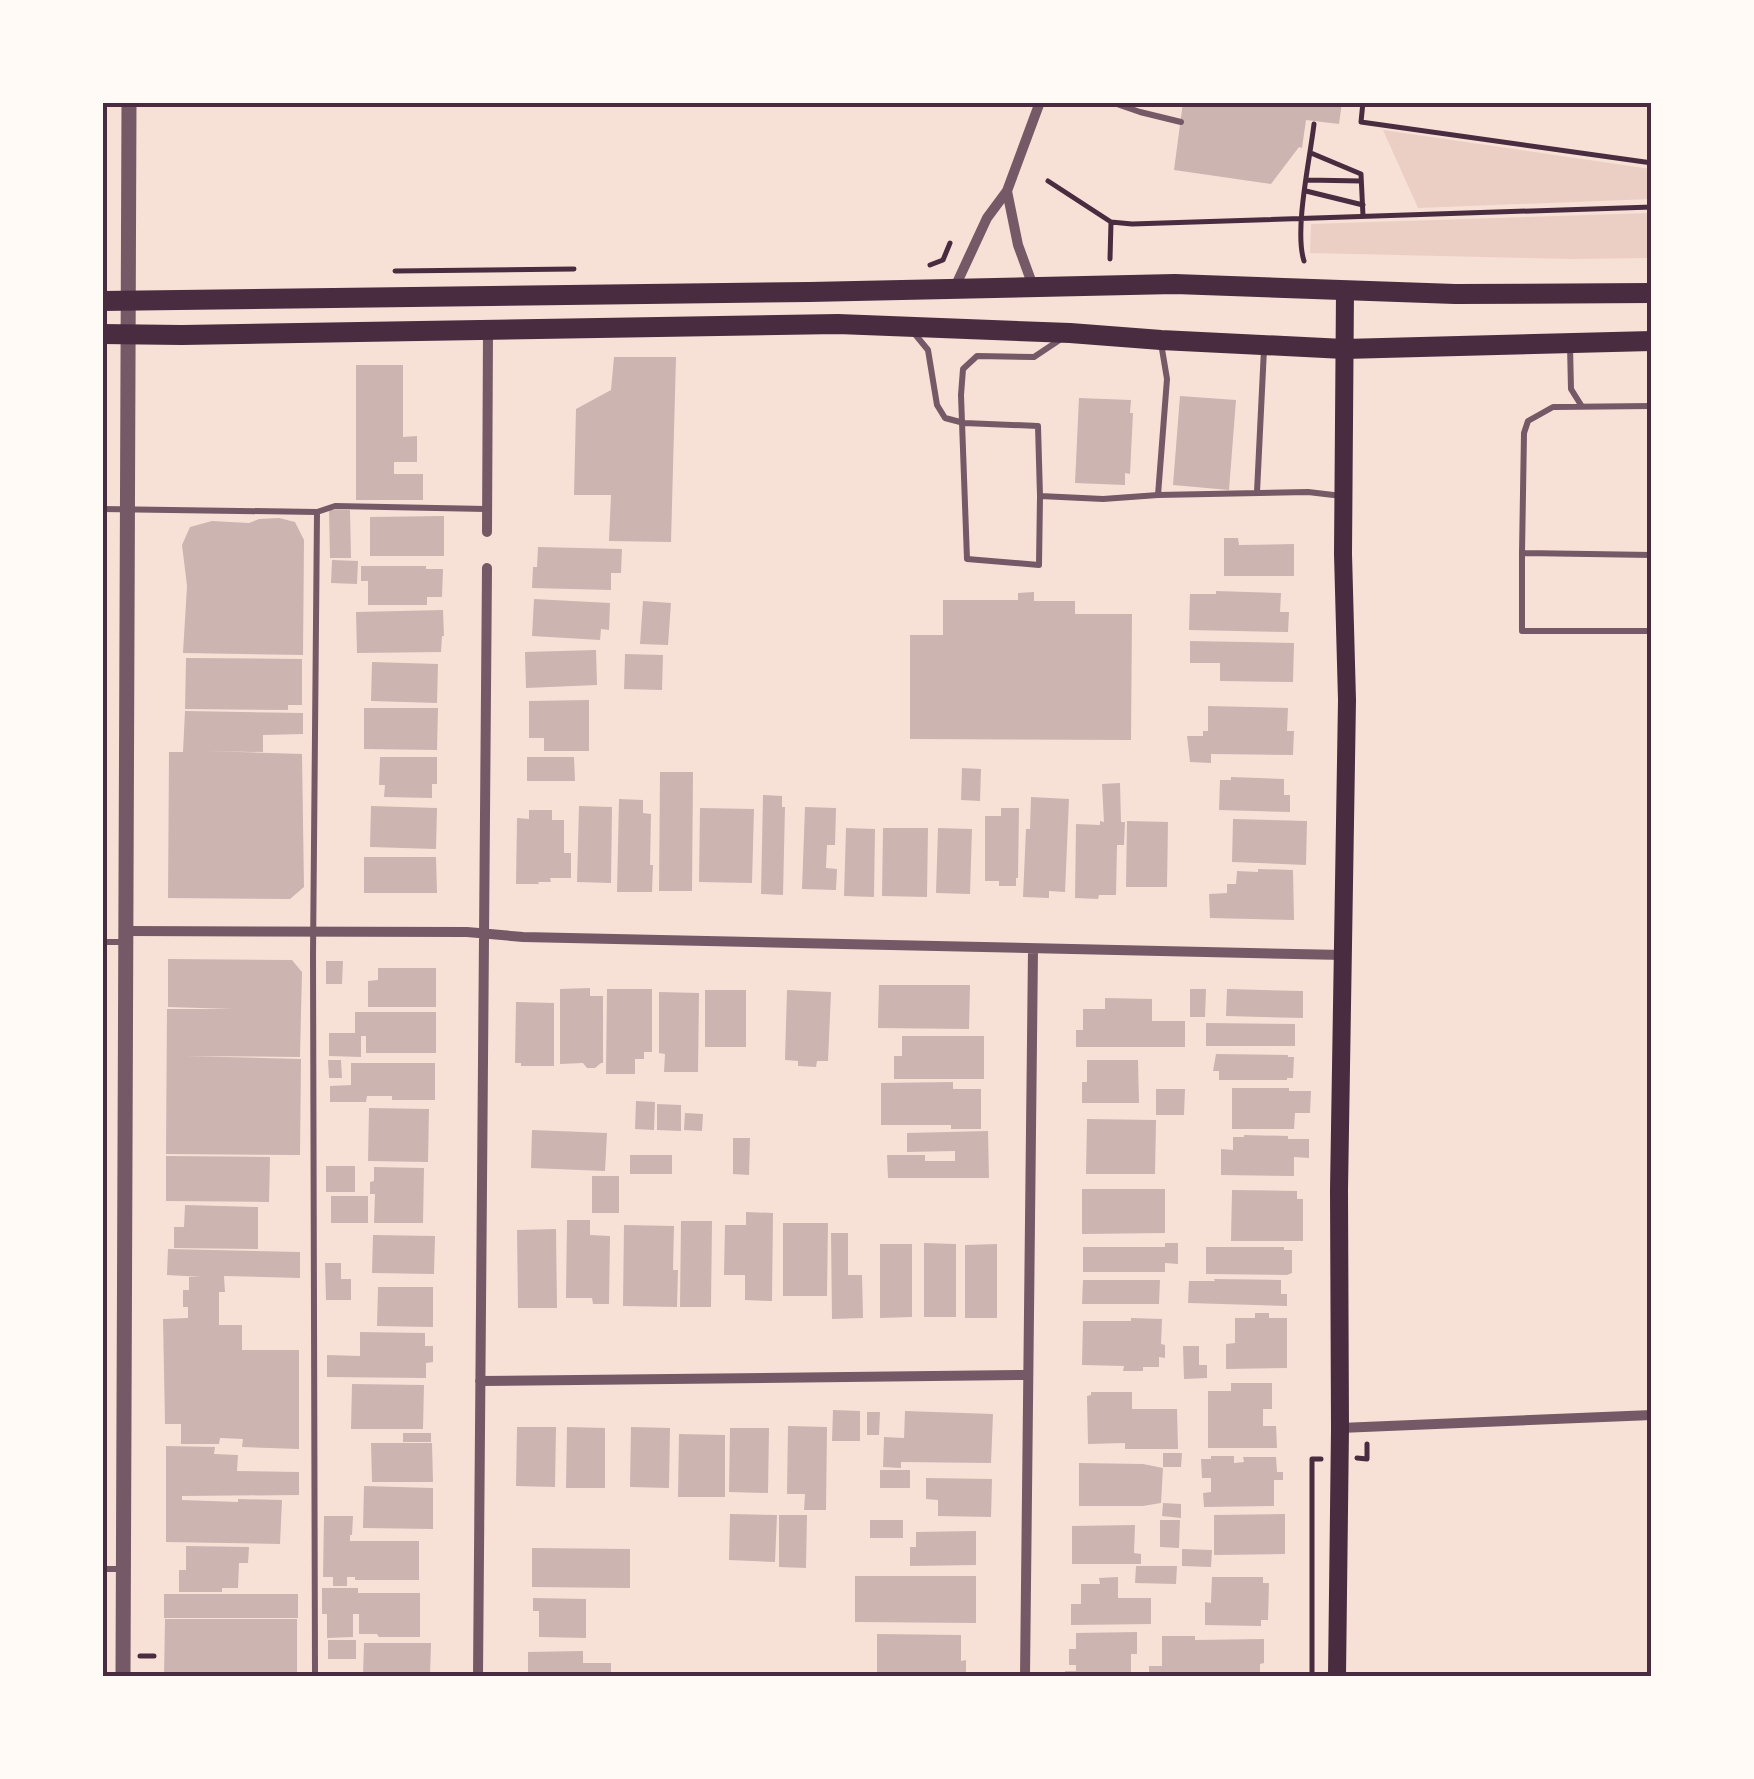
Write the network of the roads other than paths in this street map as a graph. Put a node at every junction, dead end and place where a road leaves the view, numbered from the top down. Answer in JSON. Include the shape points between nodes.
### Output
{"nodes":[{"id":1,"x":130,"y":102,"type":"edge"},
{"id":2,"x":1040,"y":102,"type":"edge"},
{"id":3,"x":1111,"y":102,"type":"edge"},
{"id":4,"x":1180,"y":122,"type":"dead end"},
{"id":5,"x":1008,"y":191,"type":"junction"},
{"id":6,"x":1033,"y":286,"type":"junction"},
{"id":7,"x":955,"y":288,"type":"junction"},
{"id":8,"x":1345,"y":291,"type":"junction"},
{"id":9,"x":1652,"y":293,"type":"edge"},
{"id":10,"x":102,"y":301,"type":"edge"},
{"id":11,"x":128,"y":302,"type":"junction"},
{"id":12,"x":909,"y":327,"type":"junction"},
{"id":13,"x":488,"y":330,"type":"junction"},
{"id":14,"x":1070,"y":332,"type":"junction"},
{"id":15,"x":102,"y":334,"type":"edge"},
{"id":16,"x":128,"y":335,"type":"junction"},
{"id":17,"x":1160,"y":340,"type":"junction"},
{"id":18,"x":1652,"y":341,"type":"edge"},
{"id":19,"x":1570,"y":344,"type":"junction"},
{"id":20,"x":1264,"y":346,"type":"junction"},
{"id":21,"x":1344,"y":349,"type":"junction"},
{"id":22,"x":1582,"y":406,"type":"junction"},
{"id":23,"x":1652,"y":406,"type":"edge"},
{"id":24,"x":964,"y":422,"type":"junction"},
{"id":25,"x":1257,"y":492,"type":"junction"},
{"id":26,"x":1040,"y":496,"type":"junction"},
{"id":27,"x":1158,"y":496,"type":"junction"},
{"id":28,"x":1343,"y":496,"type":"junction"},
{"id":29,"x":102,"y":509,"type":"edge"},
{"id":30,"x":488,"y":509,"type":"junction"},
{"id":31,"x":129,"y":510,"type":"junction"},
{"id":32,"x":317,"y":512,"type":"junction"},
{"id":33,"x":487,"y":532,"type":"dead end"},
{"id":34,"x":1522,"y":553,"type":"junction"},
{"id":35,"x":1652,"y":555,"type":"edge"},
{"id":36,"x":487,"y":568,"type":"dead end"},
{"id":37,"x":1652,"y":630,"type":"edge"},
{"id":38,"x":313,"y":931,"type":"junction"},
{"id":39,"x":485,"y":934,"type":"junction"},
{"id":40,"x":126,"y":937,"type":"junction"},
{"id":41,"x":102,"y":942,"type":"edge"},
{"id":42,"x":1033,"y":949,"type":"junction"},
{"id":43,"x":1344,"y":955,"type":"junction"},
{"id":44,"x":1027,"y":1374,"type":"junction"},
{"id":45,"x":480,"y":1381,"type":"junction"},
{"id":46,"x":1652,"y":1415,"type":"edge"},
{"id":47,"x":1340,"y":1428,"type":"junction"},
{"id":48,"x":102,"y":1569,"type":"edge"},
{"id":49,"x":124,"y":1569,"type":"junction"},
{"id":50,"x":123,"y":1676,"type":"edge"},
{"id":51,"x":315,"y":1676,"type":"edge"},
{"id":52,"x":478,"y":1676,"type":"edge"},
{"id":53,"x":1025,"y":1676,"type":"edge"},
{"id":54,"x":1337,"y":1676,"type":"edge"}],
"edges":[{"from":1,"to":11,"type":"street"},
{"from":2,"to":5,"type":"street"},
{"from":3,"to":4,"type":"lane"},
{"from":5,"to":6,"type":"street"},
{"from":5,"to":7,"type":"street"},
{"from":6,"to":7,"type":"highway"},
{"from":6,"to":8,"type":"highway"},
{"from":7,"to":11,"type":"highway"},
{"from":8,"to":9,"type":"highway"},
{"from":8,"to":21,"type":"main road"},
{"from":10,"to":11,"type":"highway"},
{"from":11,"to":16,"type":"street"},
{"from":12,"to":13,"type":"highway"},
{"from":12,"to":14,"type":"highway"},
{"from":12,"to":24,"type":"lane","via":[[928,350],[937,405],[945,418]]},
{"from":13,"to":16,"type":"highway"},
{"from":13,"to":30,"type":"street"},
{"from":14,"to":17,"type":"highway"},
{"from":14,"to":24,"type":"lane","via":[[1034,357],[978,356],[963,369]]},
{"from":15,"to":16,"type":"highway"},
{"from":16,"to":31,"type":"street"},
{"from":17,"to":20,"type":"highway"},
{"from":17,"to":27,"type":"lane","via":[[1167,379]]},
{"from":18,"to":19,"type":"highway"},
{"from":19,"to":21,"type":"highway"},
{"from":19,"to":22,"type":"lane","via":[[1571,389]]},
{"from":20,"to":21,"type":"highway"},
{"from":20,"to":25,"type":"lane"},
{"from":21,"to":28,"type":"main road"},
{"from":22,"to":23,"type":"lane"},
{"from":22,"to":34,"type":"lane","via":[[1553,407],[1528,421]]},
{"from":24,"to":26,"type":"lane","via":[[1038,426]]},
{"from":24,"to":26,"type":"lane","via":[[966,560],[1038,565]]},
{"from":25,"to":27,"type":"lane"},
{"from":25,"to":28,"type":"lane"},
{"from":26,"to":27,"type":"lane"},
{"from":28,"to":43,"type":"main road"},
{"from":29,"to":31,"type":"lane"},
{"from":30,"to":32,"type":"lane","via":[[335,506]]},
{"from":30,"to":33,"type":"street"},
{"from":31,"to":32,"type":"lane"},
{"from":31,"to":40,"type":"street"},
{"from":32,"to":38,"type":"lane"},
{"from":34,"to":35,"type":"lane"},
{"from":34,"to":37,"type":"lane","via":[[1522,631]]},
{"from":36,"to":39,"type":"street"},
{"from":38,"to":39,"type":"street"},
{"from":38,"to":40,"type":"street"},
{"from":38,"to":51,"type":"lane"},
{"from":39,"to":42,"type":"street"},
{"from":39,"to":45,"type":"street"},
{"from":40,"to":41,"type":"lane"},
{"from":40,"to":49,"type":"street"},
{"from":42,"to":43,"type":"street"},
{"from":42,"to":44,"type":"street"},
{"from":43,"to":47,"type":"main road"},
{"from":44,"to":45,"type":"street"},
{"from":44,"to":53,"type":"street"},
{"from":45,"to":52,"type":"street"},
{"from":46,"to":47,"type":"street"},
{"from":47,"to":54,"type":"main road"},
{"from":48,"to":49,"type":"lane"},
{"from":49,"to":50,"type":"street"}]}
